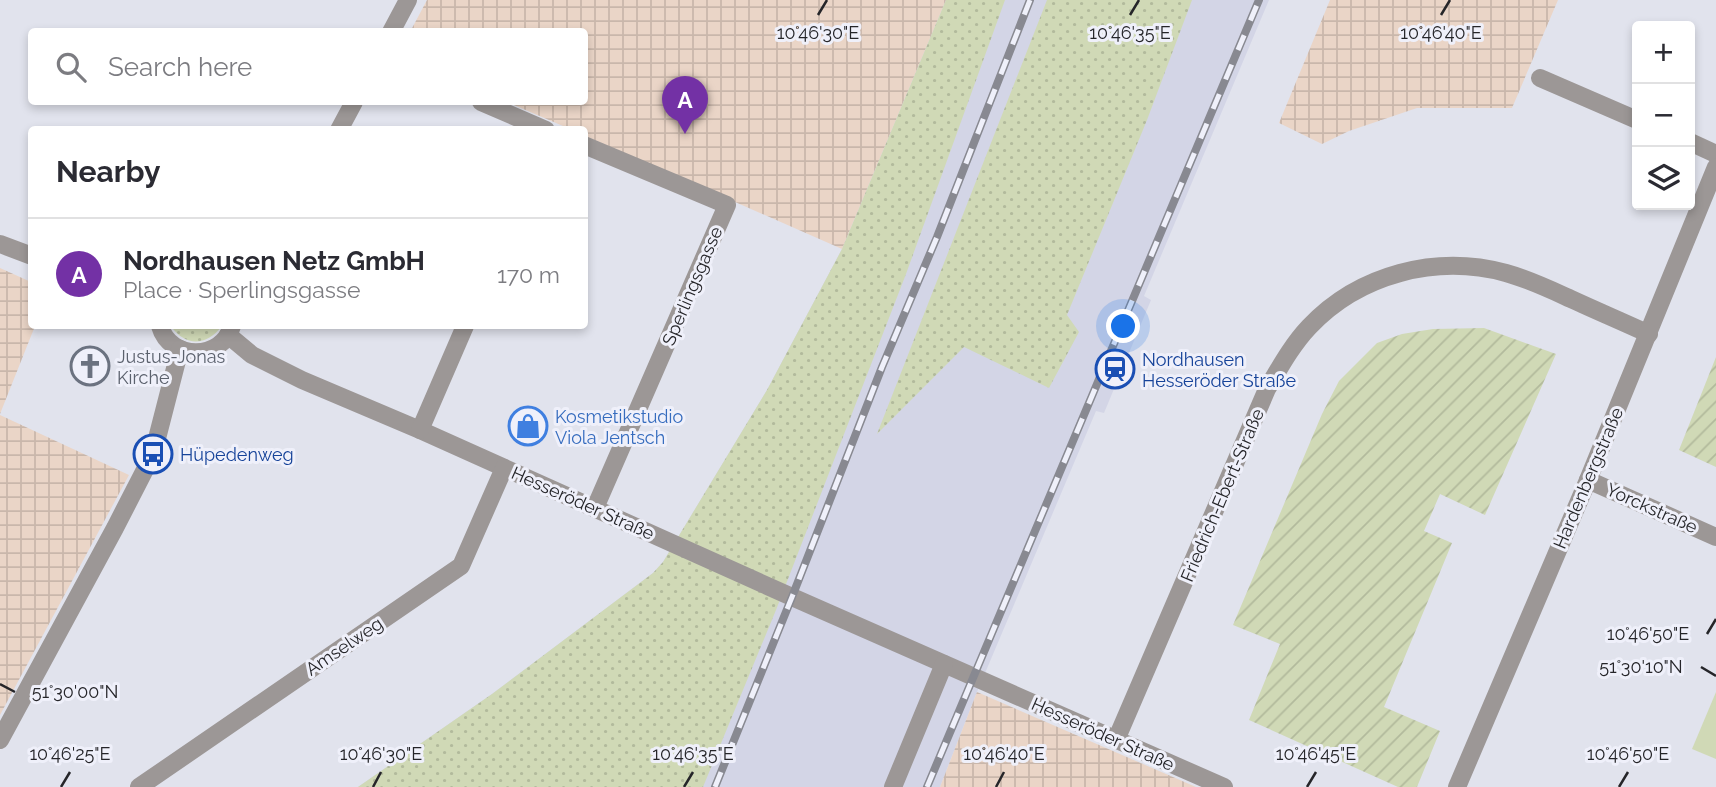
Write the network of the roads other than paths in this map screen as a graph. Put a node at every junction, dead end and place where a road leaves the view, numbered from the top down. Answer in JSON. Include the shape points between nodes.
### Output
{"nodes":[{"id":1,"x":408,"y":0,"type":"edge"},
{"id":2,"x":393,"y":28,"type":"edge"},
{"id":3,"x":1540,"y":78,"type":"dead end"},
{"id":4,"x":352,"y":105,"type":"edge"},
{"id":5,"x":488,"y":105,"type":"edge"},
{"id":6,"x":1632,"y":118,"type":"edge"},
{"id":7,"x":341,"y":126,"type":"edge"},
{"id":8,"x":538,"y":126,"type":"edge"},
{"id":9,"x":1695,"y":144,"type":"edge"},
{"id":10,"x":588,"y":147,"type":"edge"},
{"id":11,"x":1716,"y":154,"type":"edge"},
{"id":12,"x":1716,"y":167,"type":"edge"},
{"id":13,"x":0,"y":244,"type":"edge"},
{"id":14,"x":28,"y":254,"type":"edge"},
{"id":15,"x":161,"y":329,"type":"edge"},
{"id":16,"x":464,"y":329,"type":"edge"},
{"id":17,"x":230,"y":330,"type":"edge"},
{"id":18,"x":1648,"y":334,"type":"junction"},
{"id":19,"x":180,"y":349,"type":"junction"},
{"id":20,"x":420,"y":430,"type":"junction"},
{"id":21,"x":504,"y":468,"type":"junction"},
{"id":22,"x":1588,"y":480,"type":"junction"},
{"id":23,"x":595,"y":508,"type":"junction"},
{"id":24,"x":1716,"y":537,"type":"edge"},
{"id":25,"x":944,"y":664,"type":"junction"},
{"id":26,"x":0,"y":740,"type":"edge"},
{"id":27,"x":1116,"y":740,"type":"junction"},
{"id":28,"x":139,"y":787,"type":"edge"},
{"id":29,"x":892,"y":787,"type":"edge"},
{"id":30,"x":1224,"y":787,"type":"edge"},
{"id":31,"x":1457,"y":787,"type":"edge"}],
"edges":[{"from":1,"to":2,"type":"street"},
{"from":3,"to":6,"type":"street"},
{"from":4,"to":7,"type":"street"},
{"from":5,"to":8,"type":"street"},
{"from":9,"to":11,"type":"street"},
{"from":10,"to":23,"type":"street","name":"Sperlingsgasse","via":[[727,205]]},
{"from":12,"to":18,"type":"street","name":"Hardenbergstraße"},
{"from":13,"to":14,"type":"street"},
{"from":15,"to":19,"type":"street"},
{"from":16,"to":20,"type":"street"},
{"from":17,"to":19,"type":"street","via":[[214,348],[200,353]]},
{"from":17,"to":20,"type":"street","name":"Hesseröder Straße","via":[[252,355]]},
{"from":18,"to":22,"type":"street","name":"Hardenbergstraße"},
{"from":18,"to":27,"type":"street","name":"Friedrich-Ebert-Straße","via":[[1536,283],[1472,266],[1436,265],[1404,271],[1365,285],[1335,304],[1301,336],[1268,389]]},
{"from":19,"to":26,"type":"street","via":[[153,454]]},
{"from":20,"to":21,"type":"street","name":"Hesseröder Straße"},
{"from":21,"to":23,"type":"street","name":"Hesseröder Straße"},
{"from":21,"to":28,"type":"street","name":"Amselweg","via":[[461,566]]},
{"from":22,"to":24,"type":"street","name":"Yorckstraße"},
{"from":22,"to":31,"type":"street","name":"Hardenbergstraße"},
{"from":23,"to":25,"type":"street","name":"Hesseröder Straße"},
{"from":25,"to":27,"type":"street","name":"Hesseröder Straße"},
{"from":25,"to":29,"type":"street"},
{"from":27,"to":30,"type":"street","name":"Hesseröder Straße"}]}
